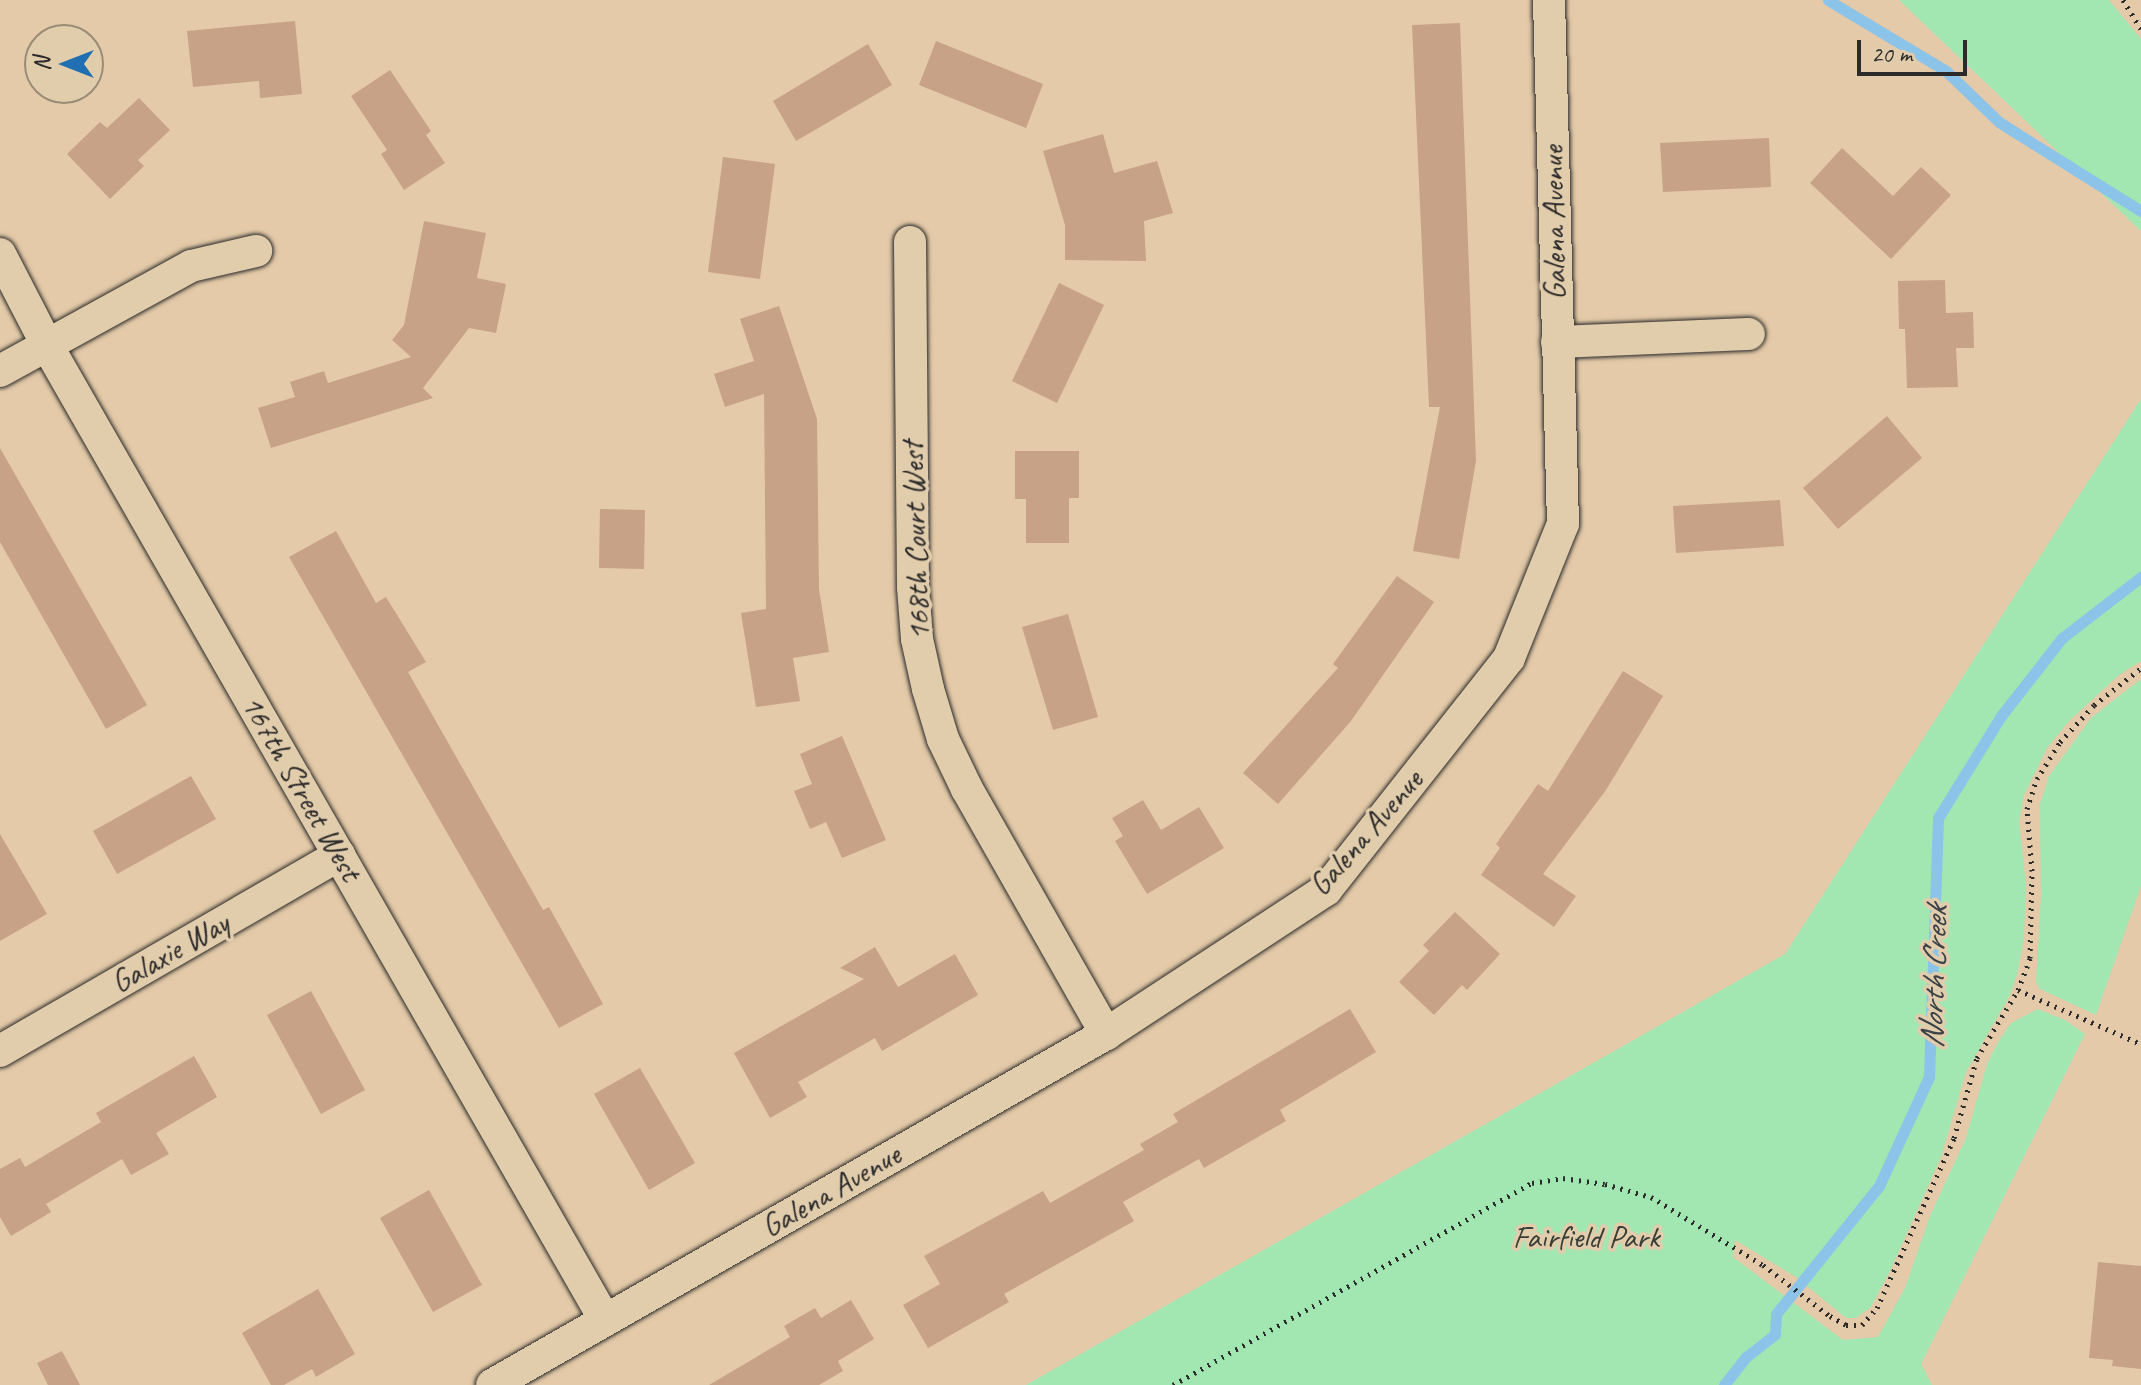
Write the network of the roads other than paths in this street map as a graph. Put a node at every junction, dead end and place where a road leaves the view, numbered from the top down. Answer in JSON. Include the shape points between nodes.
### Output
{"nodes":[{"id":1,"x":1549,"y":0,"type":"edge"},
{"id":2,"x":910,"y":242,"type":"dead end"},
{"id":3,"x":256,"y":251,"type":"dead end"},
{"id":4,"x":0,"y":254,"type":"edge"},
{"id":5,"x":1749,"y":334,"type":"dead end"},
{"id":6,"x":1557,"y":342,"type":"junction"},
{"id":7,"x":48,"y":347,"type":"junction"},
{"id":8,"x":0,"y":371,"type":"edge"},
{"id":9,"x":340,"y":855,"type":"junction"},
{"id":10,"x":1106,"y":1034,"type":"junction"},
{"id":11,"x":0,"y":1051,"type":"edge"},
{"id":12,"x":605,"y":1320,"type":"junction"},
{"id":13,"x":492,"y":1385,"type":"edge"}],
"edges":[{"from":1,"to":6,"type":"street","name":"Galena Avenue"},
{"from":2,"to":10,"type":"street","name":"168th Court West","via":[[913,587],[928,689],[943,739],[967,789]]},
{"from":3,"to":7,"type":"street","via":[[191,266]]},
{"from":4,"to":7,"type":"street","name":"167th Street West"},
{"from":5,"to":6,"type":"street"},
{"from":6,"to":10,"type":"street","name":"Galena Avenue","via":[[1563,524],[1509,658],[1326,890]]},
{"from":7,"to":8,"type":"street"},
{"from":7,"to":9,"type":"street","name":"167th Street West"},
{"from":9,"to":11,"type":"street","name":"Galaxie Way"},
{"from":9,"to":12,"type":"street","name":"167th Street West"},
{"from":10,"to":12,"type":"street","name":"Galena Avenue"},
{"from":12,"to":13,"type":"street","name":"Galena Avenue"}]}
